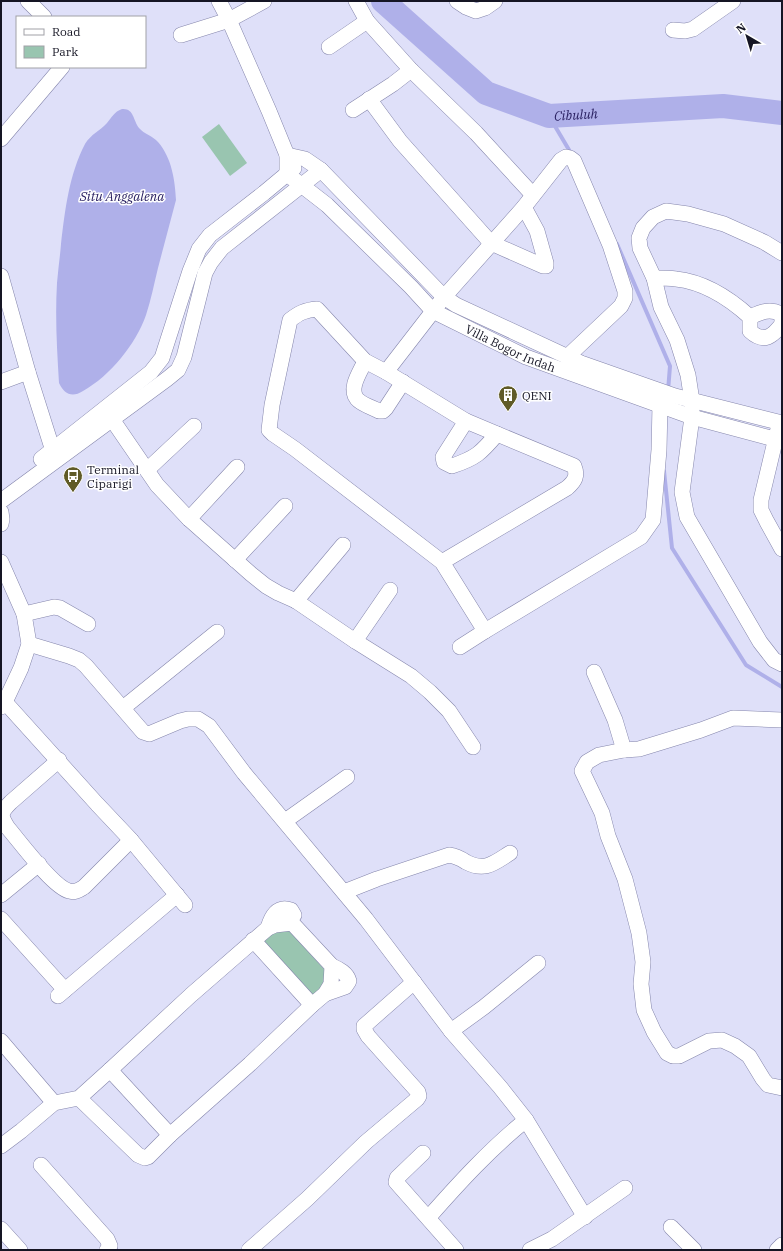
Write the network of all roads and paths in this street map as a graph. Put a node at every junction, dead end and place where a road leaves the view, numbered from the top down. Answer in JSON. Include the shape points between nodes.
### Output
{"nodes":[{"id":1,"x":28,"y":1,"type":"edge"},
{"id":2,"x":219,"y":1,"type":"edge"},
{"id":3,"x":264,"y":1,"type":"edge"},
{"id":4,"x":356,"y":1,"type":"edge"},
{"id":5,"x":457,"y":1,"type":"edge"},
{"id":6,"x":496,"y":1,"type":"edge"},
{"id":7,"x":733,"y":1,"type":"edge"},
{"id":8,"x":43,"y":16,"type":"edge"},
{"id":9,"x":229,"y":20,"type":"junction"},
{"id":10,"x":367,"y":21,"type":"junction"},
{"id":11,"x":673,"y":30,"type":"dead end"},
{"id":12,"x":181,"y":35,"type":"dead end"},
{"id":13,"x":329,"y":47,"type":"dead end"},
{"id":14,"x":61,"y":68,"type":"edge"},
{"id":15,"x":411,"y":70,"type":"junction"},
{"id":16,"x":369,"y":99,"type":"junction"},
{"id":17,"x":353,"y":110,"type":"dead end"},
{"id":18,"x":1,"y":139,"type":"edge"},
{"id":19,"x":287,"y":155,"type":"junction"},
{"id":20,"x":305,"y":159,"type":"junction"},
{"id":21,"x":321,"y":170,"type":"junction"},
{"id":22,"x":287,"y":174,"type":"junction"},
{"id":23,"x":302,"y":186,"type":"junction"},
{"id":24,"x":533,"y":195,"type":"junction"},
{"id":25,"x":524,"y":207,"type":"junction"},
{"id":26,"x":491,"y":243,"type":"junction"},
{"id":27,"x":782,"y":253,"type":"edge"},
{"id":28,"x":1,"y":276,"type":"edge"},
{"id":29,"x":654,"y":278,"type":"junction"},
{"id":30,"x":444,"y":297,"type":"junction"},
{"id":31,"x":434,"y":311,"type":"junction"},
{"id":32,"x":750,"y":317,"type":"junction"},
{"id":33,"x":782,"y":320,"type":"edge"},
{"id":34,"x":782,"y":324,"type":"edge"},
{"id":35,"x":567,"y":357,"type":"junction"},
{"id":36,"x":365,"y":361,"type":"junction"},
{"id":37,"x":28,"y":372,"type":"junction"},
{"id":38,"x":386,"y":372,"type":"junction"},
{"id":39,"x":1,"y":382,"type":"edge"},
{"id":40,"x":403,"y":382,"type":"junction"},
{"id":41,"x":692,"y":400,"type":"junction"},
{"id":42,"x":666,"y":403,"type":"junction"},
{"id":43,"x":109,"y":414,"type":"junction"},
{"id":44,"x":692,"y":416,"type":"junction"},
{"id":45,"x":466,"y":421,"type":"junction"},
{"id":46,"x":781,"y":422,"type":"edge"},
{"id":47,"x":194,"y":426,"type":"dead end"},
{"id":48,"x":497,"y":434,"type":"junction"},
{"id":49,"x":779,"y":440,"type":"edge"},
{"id":50,"x":56,"y":455,"type":"junction"},
{"id":51,"x":237,"y":467,"type":"dead end"},
{"id":52,"x":147,"y":470,"type":"junction"},
{"id":53,"x":1,"y":489,"type":"edge"},
{"id":54,"x":1,"y":501,"type":"edge"},
{"id":55,"x":285,"y":506,"type":"dead end"},
{"id":56,"x":1,"y":512,"type":"edge"},
{"id":57,"x":190,"y":519,"type":"junction"},
{"id":58,"x":767,"y":522,"type":"junction"},
{"id":59,"x":1,"y":524,"type":"edge"},
{"id":60,"x":782,"y":526,"type":"edge"},
{"id":61,"x":343,"y":545,"type":"dead end"},
{"id":62,"x":782,"y":549,"type":"edge"},
{"id":63,"x":235,"y":560,"type":"junction"},
{"id":64,"x":1,"y":562,"type":"edge"},
{"id":65,"x":442,"y":562,"type":"junction"},
{"id":66,"x":390,"y":590,"type":"dead end"},
{"id":67,"x":296,"y":601,"type":"junction"},
{"id":68,"x":24,"y":614,"type":"junction"},
{"id":69,"x":88,"y":624,"type":"dead end"},
{"id":70,"x":485,"y":631,"type":"junction"},
{"id":71,"x":217,"y":632,"type":"dead end"},
{"id":72,"x":355,"y":641,"type":"junction"},
{"id":73,"x":28,"y":644,"type":"junction"},
{"id":74,"x":460,"y":648,"type":"dead end"},
{"id":75,"x":782,"y":664,"type":"edge"},
{"id":76,"x":594,"y":672,"type":"dead end"},
{"id":77,"x":3,"y":704,"type":"edge"},
{"id":78,"x":123,"y":708,"type":"junction"},
{"id":79,"x":782,"y":720,"type":"edge"},
{"id":80,"x":473,"y":748,"type":"dead end"},
{"id":81,"x":624,"y":750,"type":"junction"},
{"id":82,"x":58,"y":760,"type":"junction"},
{"id":83,"x":347,"y":777,"type":"dead end"},
{"id":84,"x":285,"y":821,"type":"junction"},
{"id":85,"x":131,"y":840,"type":"junction"},
{"id":86,"x":510,"y":853,"type":"dead end"},
{"id":87,"x":39,"y":864,"type":"junction"},
{"id":88,"x":344,"y":892,"type":"junction"},
{"id":89,"x":1,"y":896,"type":"edge"},
{"id":90,"x":1,"y":919,"type":"edge"},
{"id":91,"x":253,"y":940,"type":"junction"},
{"id":92,"x":538,"y":963,"type":"dead end"},
{"id":93,"x":414,"y":982,"type":"junction"},
{"id":94,"x":312,"y":1005,"type":"junction"},
{"id":95,"x":451,"y":1031,"type":"junction"},
{"id":96,"x":1,"y":1041,"type":"edge"},
{"id":97,"x":110,"y":1070,"type":"junction"},
{"id":98,"x":782,"y":1088,"type":"edge"},
{"id":99,"x":79,"y":1098,"type":"junction"},
{"id":100,"x":54,"y":1103,"type":"junction"},
{"id":101,"x":526,"y":1120,"type":"junction"},
{"id":102,"x":170,"y":1135,"type":"junction"},
{"id":103,"x":1,"y":1146,"type":"edge"},
{"id":104,"x":423,"y":1153,"type":"dead end"},
{"id":105,"x":41,"y":1165,"type":"dead end"},
{"id":106,"x":625,"y":1188,"type":"dead end"},
{"id":107,"x":429,"y":1217,"type":"junction"},
{"id":108,"x":586,"y":1217,"type":"junction"},
{"id":109,"x":670,"y":1227,"type":"dead end"},
{"id":110,"x":1,"y":1229,"type":"edge"},
{"id":111,"x":556,"y":1244,"type":"edge"},
{"id":112,"x":782,"y":1245,"type":"edge"},
{"id":113,"x":20,"y":1250,"type":"edge"},
{"id":114,"x":107,"y":1250,"type":"edge"},
{"id":115,"x":249,"y":1250,"type":"edge"},
{"id":116,"x":456,"y":1250,"type":"edge"},
{"id":117,"x":530,"y":1250,"type":"edge"},
{"id":118,"x":694,"y":1250,"type":"edge"},
{"id":119,"x":777,"y":1250,"type":"edge"}],
"edges":[{"from":1,"to":8,"type":"street"},
{"from":2,"to":9,"type":"street"},
{"from":3,"to":9,"type":"street"},
{"from":4,"to":10,"type":"street"},
{"from":5,"to":6,"type":"street","via":[[476,11]]},
{"from":7,"to":11,"type":"street","via":[[693,29]]},
{"from":9,"to":12,"type":"street"},
{"from":9,"to":19,"type":"street"},
{"from":10,"to":13,"type":"street"},
{"from":10,"to":15,"type":"street"},
{"from":14,"to":18,"type":"street"},
{"from":15,"to":16,"type":"street"},
{"from":15,"to":24,"type":"street","via":[[476,133]]},
{"from":16,"to":17,"type":"street"},
{"from":16,"to":26,"type":"street","via":[[400,141]]},
{"from":19,"to":20,"type":"street"},
{"from":19,"to":22,"type":"street"},
{"from":20,"to":21,"type":"street","name":"Villa Bogor Indah"},
{"from":20,"to":22,"type":"street"},
{"from":21,"to":23,"type":"street"},
{"from":21,"to":30,"type":"street","name":"Villa Bogor Indah"},
{"from":22,"to":23,"type":"street","name":"Villa Bogor Indah"},
{"from":22,"to":43,"type":"street","via":[[210,235],[199,250],[190,271],[162,358]]},
{"from":23,"to":31,"type":"street","name":"Villa Bogor Indah","via":[[327,205]]},
{"from":23,"to":43,"type":"street","via":[[222,248],[211,262],[205,273],[184,357],[178,370]]},
{"from":24,"to":25,"type":"street"},
{"from":24,"to":35,"type":"street","via":[[561,160],[566,157],[574,161],[610,245],[625,291],[621,306]]},
{"from":25,"to":26,"type":"street"},
{"from":25,"to":26,"type":"street","via":[[537,231],[546,266]]},
{"from":26,"to":30,"type":"street"},
{"from":27,"to":29,"type":"street","via":[[724,224],[666,211],[654,217],[643,228],[638,238]]},
{"from":28,"to":37,"type":"street"},
{"from":29,"to":32,"type":"street","via":[[676,279],[701,285],[734,303]]},
{"from":29,"to":41,"type":"street","via":[[660,307],[677,340],[686,368]]},
{"from":30,"to":31,"type":"street"},
{"from":30,"to":35,"type":"street","name":"Villa Bogor Indah","via":[[484,319]]},
{"from":31,"to":38,"type":"street"},
{"from":31,"to":42,"type":"street","name":"Villa Bogor Indah","via":[[526,357]]},
{"from":32,"to":33,"type":"street","via":[[764,310],[781,314]]},
{"from":32,"to":34,"type":"street","via":[[750,331],[756,337],[765,338],[775,333]]},
{"from":35,"to":42,"type":"street","name":"Villa Bogor Indah","via":[[654,388]]},
{"from":36,"to":38,"type":"street"},
{"from":36,"to":40,"type":"street","via":[[354,386],[354,394],[358,400],[382,411]]},
{"from":36,"to":65,"type":"street","via":[[317,309],[298,314],[290,320],[269,430]]},
{"from":37,"to":39,"type":"street"},
{"from":37,"to":50,"type":"street"},
{"from":38,"to":40,"type":"street"},
{"from":40,"to":45,"type":"street"},
{"from":41,"to":42,"type":"street","name":"Villa Bogor Indah"},
{"from":41,"to":44,"type":"street"},
{"from":41,"to":46,"type":"street","name":"Villa Bogor Indah"},
{"from":42,"to":44,"type":"street","name":"Villa Bogor Indah"},
{"from":42,"to":70,"type":"street","via":[[653,520],[646,532],[641,538]]},
{"from":43,"to":50,"type":"street"},
{"from":43,"to":52,"type":"street"},
{"from":44,"to":49,"type":"street","name":"Villa Bogor Indah"},
{"from":44,"to":75,"type":"street","via":[[682,492],[687,517],[760,642],[774,660]]},
{"from":45,"to":48,"type":"street"},
{"from":45,"to":48,"type":"street","via":[[443,457],[444,462],[452,466],[470,460],[484,450]]},
{"from":46,"to":49,"type":"street"},
{"from":47,"to":52,"type":"street"},
{"from":48,"to":65,"type":"street","via":[[574,466],[574,482]]},
{"from":49,"to":58,"type":"street","via":[[761,500],[761,510]]},
{"from":50,"to":53,"type":"street"},
{"from":50,"to":54,"type":"street"},
{"from":51,"to":57,"type":"street"},
{"from":52,"to":57,"type":"street","via":[[157,485]]},
{"from":55,"to":63,"type":"street"},
{"from":56,"to":59,"type":"street"},
{"from":57,"to":63,"type":"street"},
{"from":58,"to":60,"type":"street"},
{"from":58,"to":62,"type":"street"},
{"from":61,"to":67,"type":"street"},
{"from":63,"to":67,"type":"street","via":[[266,586]]},
{"from":64,"to":68,"type":"street"},
{"from":65,"to":70,"type":"street"},
{"from":66,"to":72,"type":"street"},
{"from":67,"to":72,"type":"street"},
{"from":68,"to":69,"type":"street","via":[[60,608]]},
{"from":68,"to":73,"type":"street"},
{"from":70,"to":74,"type":"street"},
{"from":71,"to":78,"type":"street"},
{"from":72,"to":80,"type":"street","via":[[430,692],[449,711]]},
{"from":73,"to":77,"type":"street"},
{"from":73,"to":78,"type":"street","via":[[79,660]]},
{"from":76,"to":81,"type":"street","via":[[615,720]]},
{"from":77,"to":82,"type":"street"},
{"from":78,"to":84,"type":"street","via":[[143,732],[148,734],[180,721],[198,718],[204,721]]},
{"from":79,"to":81,"type":"street","via":[[733,718],[639,749]]},
{"from":81,"to":98,"type":"street","via":[[599,755],[586,762],[582,771],[602,814],[625,879],[639,933],[643,962],[641,984],[644,1010],[654,1032],[668,1053],[673,1056],[679,1056],[709,1041],[722,1040],[749,1056],[768,1085]]},
{"from":82,"to":85,"type":"street"},
{"from":82,"to":87,"type":"street","via":[[11,802],[2,814],[8,828]]},
{"from":83,"to":84,"type":"street"},
{"from":84,"to":88,"type":"street"},
{"from":85,"to":87,"type":"street","via":[[77,892],[63,889]]},
{"from":85,"to":90,"type":"street","via":[[181,900],[62,993]]},
{"from":86,"to":88,"type":"street","via":[[487,866],[480,867],[448,855]]},
{"from":87,"to":89,"type":"street"},
{"from":88,"to":93,"type":"street"},
{"from":91,"to":94,"type":"street"},
{"from":91,"to":94,"type":"street","via":[[268,928],[290,922],[332,966],[331,984],[325,994]]},
{"from":91,"to":97,"type":"street"},
{"from":92,"to":95,"type":"street"},
{"from":93,"to":95,"type":"street"},
{"from":93,"to":115,"type":"street","via":[[364,1026],[364,1029],[418,1092],[418,1099],[366,1142]]},
{"from":94,"to":102,"type":"street"},
{"from":95,"to":101,"type":"street"},
{"from":96,"to":100,"type":"street"},
{"from":97,"to":99,"type":"street"},
{"from":97,"to":102,"type":"street"},
{"from":99,"to":100,"type":"street"},
{"from":99,"to":102,"type":"street","via":[[142,1157],[152,1155]]},
{"from":100,"to":103,"type":"street"},
{"from":101,"to":107,"type":"street","via":[[475,1166]]},
{"from":101,"to":108,"type":"street"},
{"from":104,"to":107,"type":"street","via":[[396,1182]]},
{"from":105,"to":114,"type":"street","via":[[107,1239],[110,1246]]},
{"from":106,"to":108,"type":"street"},
{"from":107,"to":116,"type":"street"},
{"from":108,"to":111,"type":"street"},
{"from":109,"to":118,"type":"street"},
{"from":110,"to":113,"type":"street"},
{"from":111,"to":117,"type":"street"},
{"from":112,"to":119,"type":"street"}]}
